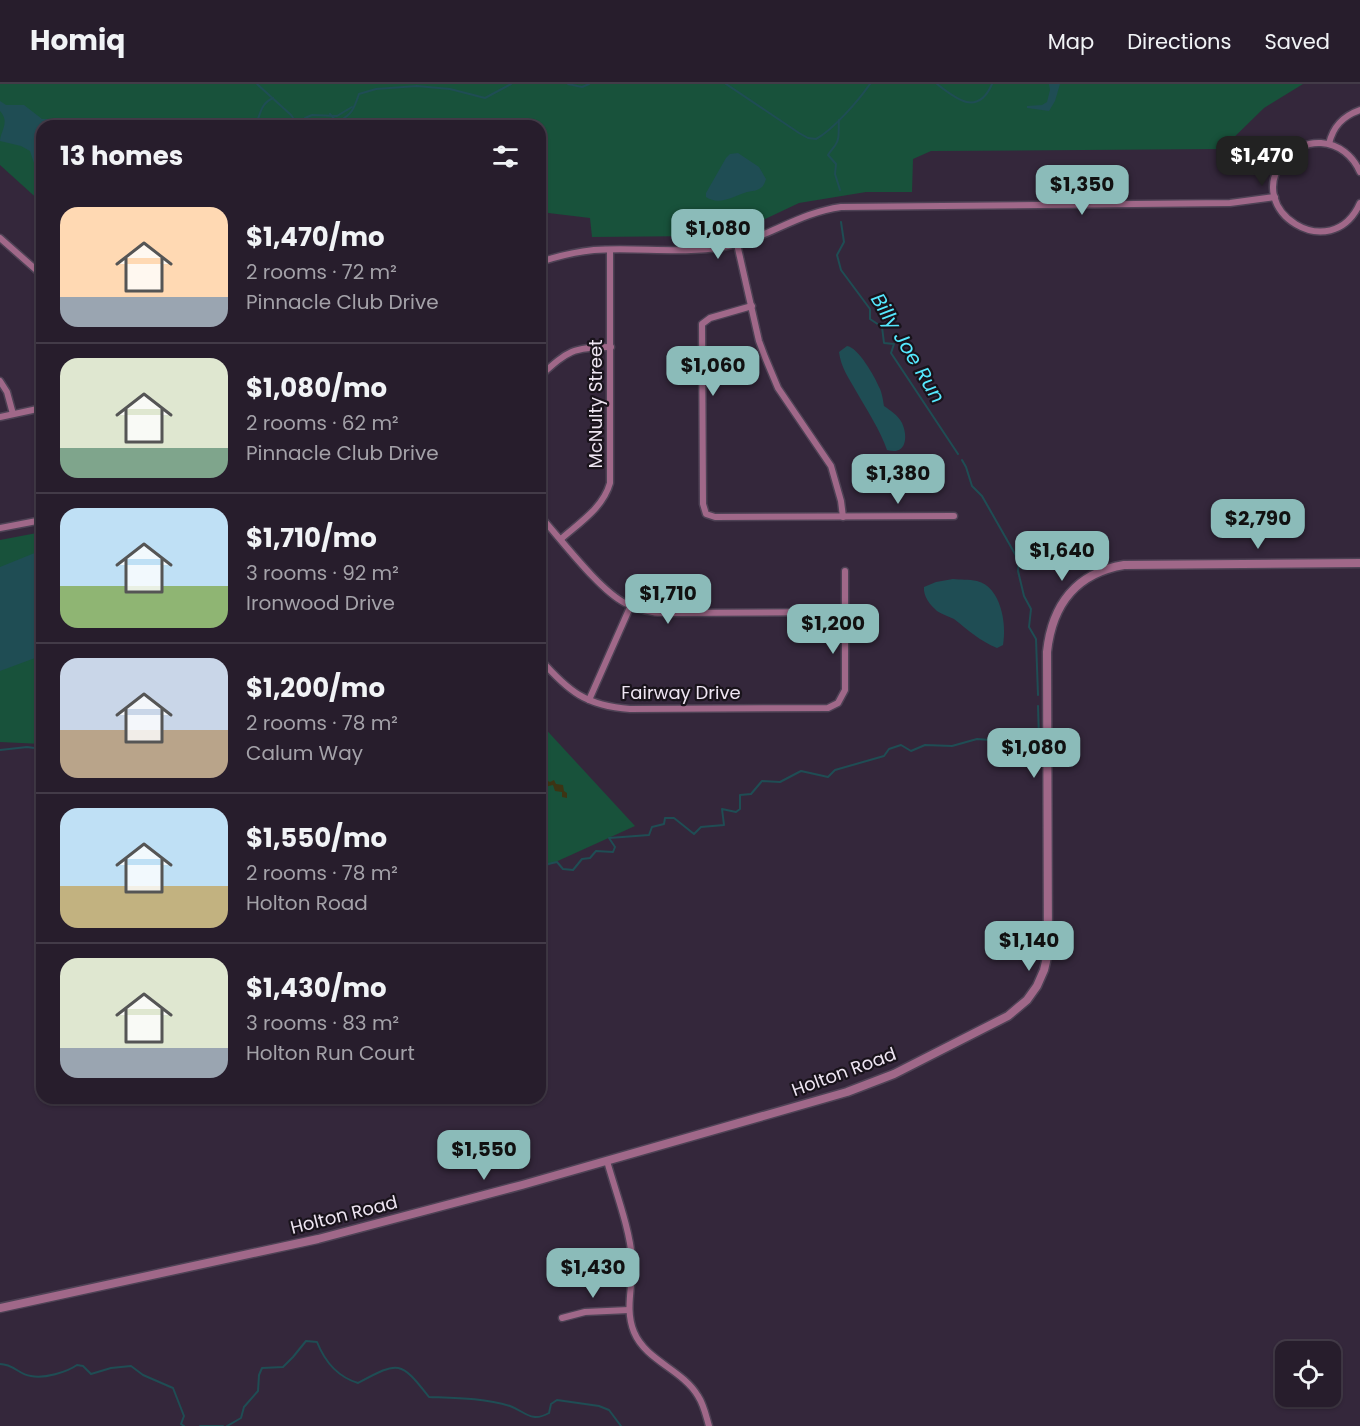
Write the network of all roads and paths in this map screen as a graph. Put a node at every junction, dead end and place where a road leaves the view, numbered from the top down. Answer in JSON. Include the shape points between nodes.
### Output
{"nodes":[{"id":1,"x":1360,"y":110,"type":"edge"},
{"id":2,"x":1329,"y":144,"type":"junction"},
{"id":3,"x":1360,"y":172,"type":"edge"},
{"id":4,"x":1275,"y":197,"type":"junction"},
{"id":5,"x":1360,"y":203,"type":"edge"},
{"id":6,"x":0,"y":238,"type":"edge"},
{"id":7,"x":736,"y":244,"type":"junction"},
{"id":8,"x":610,"y":250,"type":"junction"},
{"id":9,"x":546,"y":260,"type":"edge"},
{"id":10,"x":36,"y":270,"type":"edge"},
{"id":11,"x":752,"y":306,"type":"junction"},
{"id":12,"x":611,"y":346,"type":"junction"},
{"id":13,"x":546,"y":371,"type":"edge"},
{"id":14,"x":0,"y":381,"type":"edge"},
{"id":15,"x":36,"y":409,"type":"edge"},
{"id":16,"x":13,"y":414,"type":"junction"},
{"id":17,"x":0,"y":417,"type":"edge"},
{"id":18,"x":954,"y":516,"type":"dead end"},
{"id":19,"x":843,"y":517,"type":"junction"},
{"id":20,"x":36,"y":520,"type":"edge"},
{"id":21,"x":546,"y":523,"type":"edge"},
{"id":22,"x":0,"y":528,"type":"edge"},
{"id":23,"x":561,"y":539,"type":"junction"},
{"id":24,"x":1360,"y":563,"type":"edge"},
{"id":25,"x":845,"y":572,"type":"dead end"},
{"id":26,"x":631,"y":606,"type":"junction"},
{"id":27,"x":844,"y":612,"type":"junction"},
{"id":28,"x":546,"y":666,"type":"edge"},
{"id":29,"x":589,"y":700,"type":"junction"},
{"id":30,"x":607,"y":1161,"type":"junction"},
{"id":31,"x":0,"y":1308,"type":"edge"},
{"id":32,"x":629,"y":1310,"type":"junction"},
{"id":33,"x":562,"y":1318,"type":"dead end"},
{"id":34,"x":709,"y":1426,"type":"edge"}],
"edges":[{"from":1,"to":2,"type":"street","via":[[1339,122]]},
{"from":2,"to":3,"type":"street","via":[[1351,157]]},
{"from":2,"to":4,"type":"street","via":[[1306,145],[1286,157],[1275,176]]},
{"from":4,"to":5,"type":"street","via":[[1288,220],[1316,232],[1342,225]]},
{"from":4,"to":7,"type":"street","via":[[1230,203],[841,207],[802,216]]},
{"from":6,"to":10,"type":"street"},
{"from":7,"to":8,"type":"street","via":[[698,249]]},
{"from":7,"to":11,"type":"street"},
{"from":8,"to":9,"type":"street"},
{"from":8,"to":12,"type":"street","name":"McNulty Street"},
{"from":11,"to":19,"type":"street","via":[[759,341],[778,388],[831,466]]},
{"from":11,"to":19,"type":"street","via":[[702,324],[704,512],[715,517]]},
{"from":12,"to":13,"type":"street","via":[[573,350]]},
{"from":12,"to":23,"type":"street","name":"McNulty Street","via":[[609,487],[598,506]]},
{"from":14,"to":16,"type":"street"},
{"from":15,"to":16,"type":"street"},
{"from":16,"to":17,"type":"street"},
{"from":18,"to":19,"type":"street"},
{"from":20,"to":22,"type":"street"},
{"from":21,"to":23,"type":"street"},
{"from":23,"to":26,"type":"street","via":[[607,590]]},
{"from":24,"to":30,"type":"street","name":"Holton Road","via":[[1133,564],[1106,569],[1080,583],[1060,606],[1048,642],[1048,953],[1037,986],[1027,1000],[996,1024],[862,1087]]},
{"from":25,"to":27,"type":"street"},
{"from":26,"to":27,"type":"street","via":[[665,613]]},
{"from":26,"to":29,"type":"street"},
{"from":27,"to":29,"type":"street","name":"Fairway Drive","via":[[846,685],[838,703],[822,708],[630,709]]},
{"from":28,"to":29,"type":"street","name":"Fairway Drive","via":[[562,683]]},
{"from":30,"to":31,"type":"street","name":"Holton Road","via":[[318,1239]]},
{"from":30,"to":32,"type":"street","via":[[631,1246]]},
{"from":32,"to":33,"type":"street","via":[[585,1312]]},
{"from":32,"to":34,"type":"street","via":[[643,1347],[691,1387],[705,1410]]}]}
